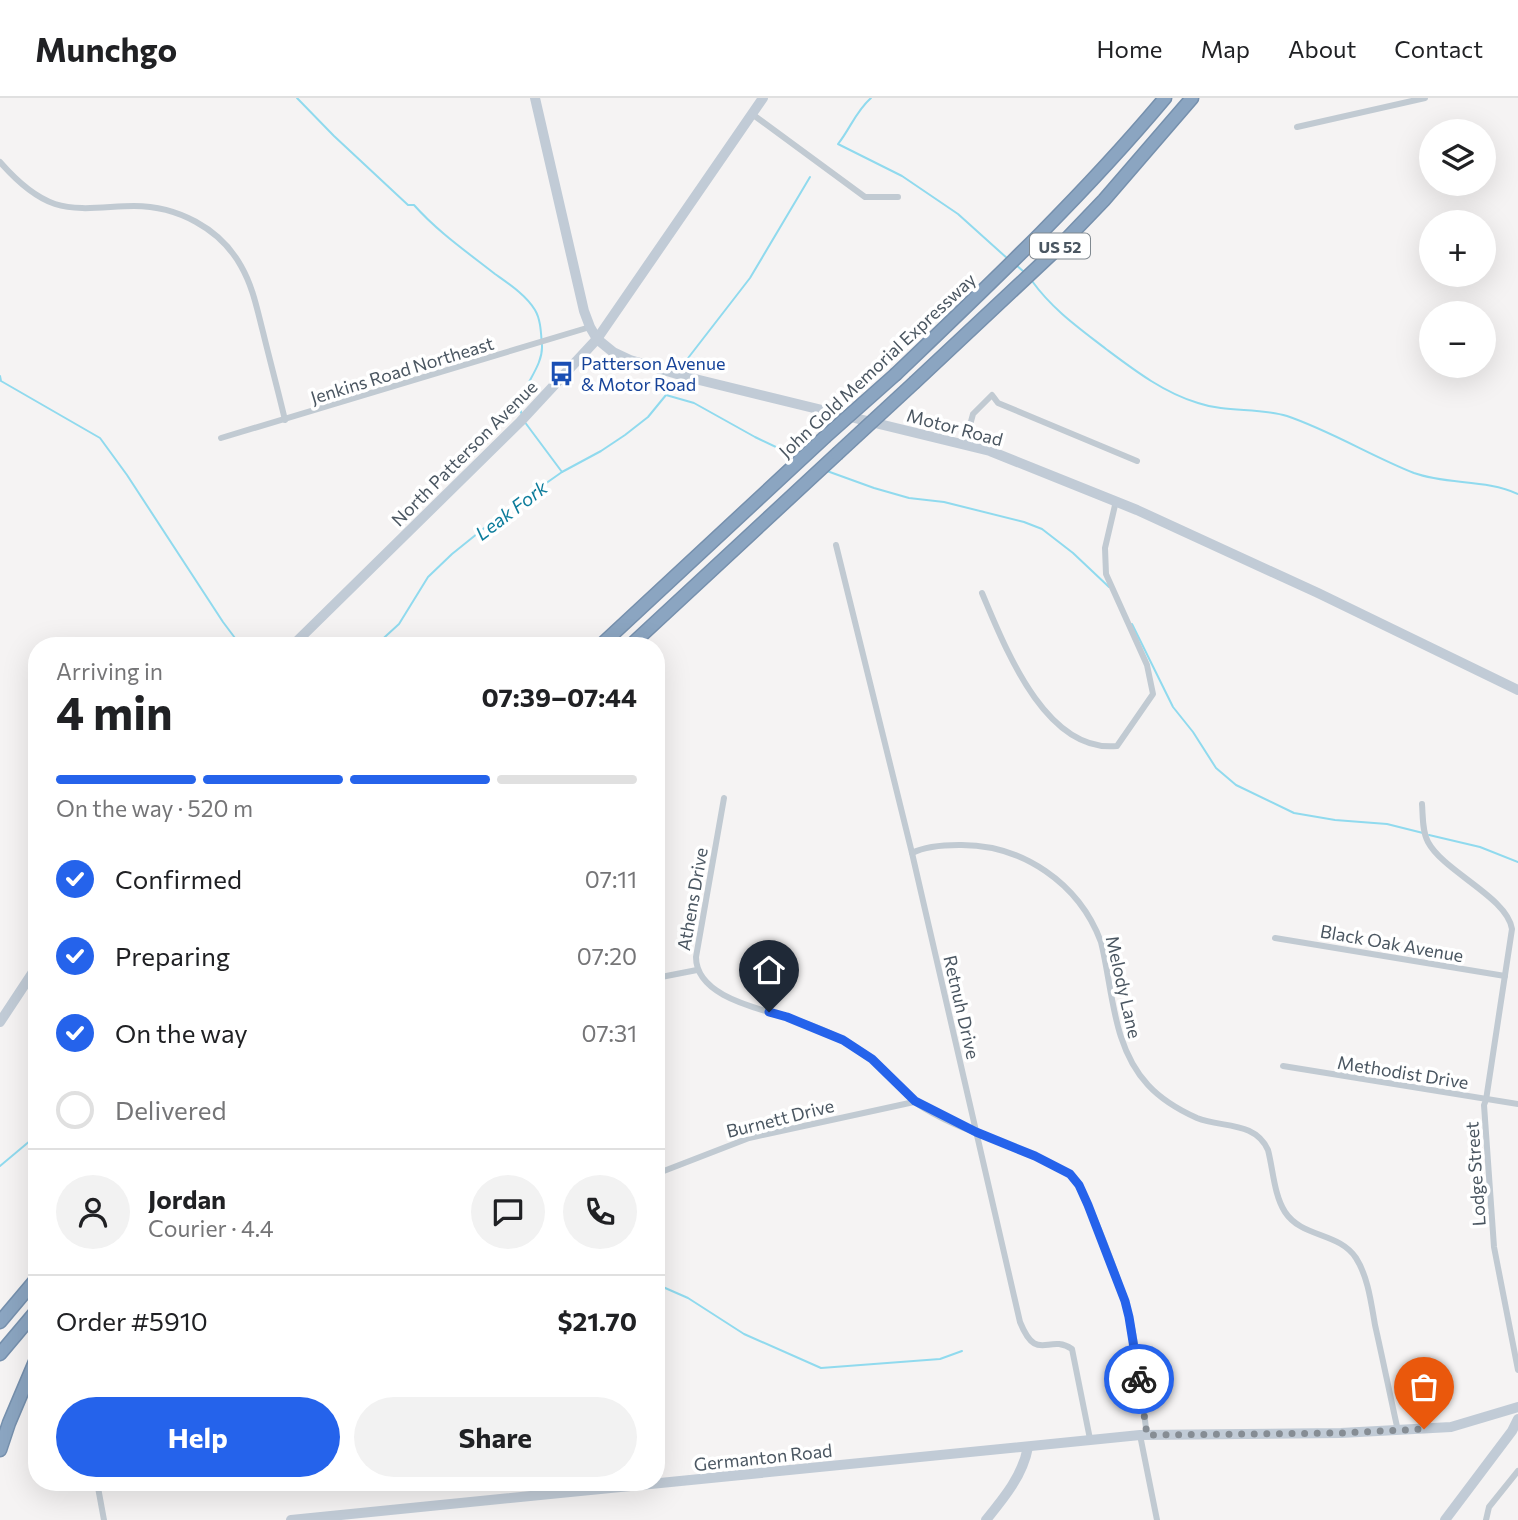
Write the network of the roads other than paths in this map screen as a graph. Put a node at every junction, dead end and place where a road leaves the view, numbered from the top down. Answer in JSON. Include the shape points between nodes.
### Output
{"nodes":[{"id":1,"x":535,"y":98,"type":"edge"},
{"id":2,"x":763,"y":98,"type":"edge"},
{"id":3,"x":1165,"y":98,"type":"edge"},
{"id":4,"x":1192,"y":98,"type":"edge"},
{"id":5,"x":1425,"y":98,"type":"edge"},
{"id":6,"x":752,"y":114,"type":"junction"},
{"id":7,"x":1297,"y":127,"type":"dead end"},
{"id":8,"x":0,"y":162,"type":"edge"},
{"id":9,"x":898,"y":197,"type":"dead end"},
{"id":10,"x":590,"y":327,"type":"junction"},
{"id":11,"x":597,"y":339,"type":"junction"},
{"id":12,"x":285,"y":420,"type":"junction"},
{"id":13,"x":221,"y":438,"type":"dead end"},
{"id":14,"x":965,"y":443,"type":"junction"},
{"id":15,"x":1137,"y":461,"type":"dead end"},
{"id":16,"x":1116,"y":501,"type":"junction"},
{"id":17,"x":836,"y":545,"type":"dead end"},
{"id":18,"x":982,"y":593,"type":"dead end"},
{"id":19,"x":301,"y":637,"type":"edge"},
{"id":20,"x":610,"y":637,"type":"edge"},
{"id":21,"x":640,"y":637,"type":"edge"},
{"id":22,"x":1518,"y":690,"type":"edge"},
{"id":23,"x":724,"y":798,"type":"dead end"},
{"id":24,"x":1422,"y":804,"type":"dead end"},
{"id":25,"x":912,"y":853,"type":"junction"},
{"id":26,"x":1275,"y":937,"type":"dead end"},
{"id":27,"x":697,"y":970,"type":"junction"},
{"id":28,"x":665,"y":976,"type":"edge"},
{"id":29,"x":1505,"y":976,"type":"junction"},
{"id":30,"x":28,"y":980,"type":"edge"},
{"id":31,"x":0,"y":1022,"type":"edge"},
{"id":32,"x":1283,"y":1066,"type":"dead end"},
{"id":33,"x":1486,"y":1100,"type":"junction"},
{"id":34,"x":915,"y":1101,"type":"junction"},
{"id":35,"x":1518,"y":1104,"type":"edge"},
{"id":36,"x":976,"y":1132,"type":"junction"},
{"id":37,"x":665,"y":1171,"type":"edge"},
{"id":38,"x":28,"y":1289,"type":"edge"},
{"id":39,"x":28,"y":1321,"type":"edge"},
{"id":40,"x":0,"y":1322,"type":"edge"},
{"id":41,"x":0,"y":1354,"type":"edge"},
{"id":42,"x":1518,"y":1370,"type":"edge"},
{"id":43,"x":28,"y":1378,"type":"edge"},
{"id":44,"x":1518,"y":1407,"type":"edge"},
{"id":45,"x":1518,"y":1419,"type":"edge"},
{"id":46,"x":1398,"y":1431,"type":"junction"},
{"id":47,"x":1144,"y":1435,"type":"junction"},
{"id":48,"x":1090,"y":1439,"type":"junction"},
{"id":49,"x":1028,"y":1447,"type":"junction"},
{"id":50,"x":0,"y":1450,"type":"edge"},
{"id":51,"x":1518,"y":1471,"type":"edge"},
{"id":52,"x":665,"y":1483,"type":"edge"},
{"id":53,"x":99,"y":1491,"type":"edge"},
{"id":54,"x":584,"y":1491,"type":"edge"},
{"id":55,"x":104,"y":1520,"type":"edge"},
{"id":56,"x":291,"y":1520,"type":"edge"},
{"id":57,"x":986,"y":1520,"type":"edge"},
{"id":58,"x":1157,"y":1520,"type":"edge"},
{"id":59,"x":1445,"y":1520,"type":"edge"},
{"id":60,"x":1486,"y":1520,"type":"edge"}],
"edges":[{"from":1,"to":10,"type":"main road","name":"Motor Road"},
{"from":2,"to":6,"type":"main road","name":"North Patterson Avenue"},
{"from":3,"to":20,"type":"highway","name":"John Gold Memorial Expressway","number":"US 52","bridge":true,"via":[[1034,243]]},
{"from":4,"to":21,"type":"highway","number":"US 52","bridge":true,"via":[[1066,239]]},
{"from":5,"to":7,"type":"street"},
{"from":6,"to":9,"type":"street","via":[[865,197]]},
{"from":6,"to":11,"type":"main road","name":"North Patterson Avenue"},
{"from":8,"to":12,"type":"street","via":[[54,204],[168,210],[215,236],[233,253],[249,282]]},
{"from":10,"to":11,"type":"main road","name":"Motor Road"},
{"from":10,"to":12,"type":"street","name":"Jenkins Road Northeast"},
{"from":11,"to":14,"type":"main road","name":"Motor Road","via":[[620,356],[660,370]]},
{"from":11,"to":19,"type":"main road","name":"North Patterson Avenue","via":[[520,422]]},
{"from":12,"to":13,"type":"street","name":"Jenkins Road Northeast"},
{"from":14,"to":15,"type":"street","via":[[973,414],[992,395],[999,404]]},
{"from":14,"to":16,"type":"main road","name":"Motor Road"},
{"from":16,"to":18,"type":"street","via":[[1105,548],[1106,574],[1147,665],[1153,694],[1117,746],[1088,743],[1040,706],[1006,649]]},
{"from":16,"to":22,"type":"main road","name":"Motor Road"},
{"from":17,"to":25,"type":"street","name":"Retnuh Drive"},
{"from":23,"to":27,"type":"street","name":"Athens Drive"},
{"from":24,"to":29,"type":"street","name":"Lodge Street","via":[[1428,842],[1510,922]]},
{"from":25,"to":36,"type":"street","name":"Retnuh Drive"},
{"from":25,"to":46,"type":"street","name":"Melody Lane","via":[[948,845],[1004,850],[1042,869],[1079,902],[1101,942],[1124,1048],[1146,1083],[1197,1118],[1256,1133],[1268,1150],[1281,1205],[1288,1216],[1301,1227],[1343,1244],[1359,1263]]},
{"from":26,"to":29,"type":"street","name":"Black Oak Avenue"},
{"from":27,"to":28,"type":"street"},
{"from":27,"to":34,"type":"street","name":"Athens Drive","via":[[715,989],[750,1008],[843,1040],[872,1059]]},
{"from":29,"to":33,"type":"street","name":"Lodge Street"},
{"from":30,"to":31,"type":"main road"},
{"from":32,"to":33,"type":"street","name":"Methodist Drive"},
{"from":33,"to":35,"type":"street","name":"Methodist Drive"},
{"from":33,"to":42,"type":"street","name":"Lodge Street","via":[[1494,1247]]},
{"from":34,"to":36,"type":"street","name":"Athens Drive"},
{"from":34,"to":37,"type":"street","name":"Burnett Drive","via":[[749,1138]]},
{"from":36,"to":47,"type":"street","name":"Athens Drive","via":[[1065,1170],[1079,1185],[1129,1317]]},
{"from":36,"to":48,"type":"street","name":"Retnuh Drive","via":[[1020,1322],[1032,1343],[1072,1349]]},
{"from":38,"to":40,"type":"highway"},
{"from":39,"to":41,"type":"highway"},
{"from":43,"to":50,"type":"highway"},
{"from":44,"to":46,"type":"main road","name":"Germanton Road","via":[[1451,1427]]},
{"from":45,"to":59,"type":"main road"},
{"from":46,"to":47,"type":"main road","name":"Germanton Road"},
{"from":47,"to":48,"type":"main road","name":"Germanton Road"},
{"from":47,"to":58,"type":"street","name":"Athens Drive"},
{"from":48,"to":49,"type":"main road","name":"Germanton Road"},
{"from":49,"to":52,"type":"main road","name":"Germanton Road"},
{"from":49,"to":57,"type":"main road","via":[[1020,1473]]},
{"from":51,"to":60,"type":"street","via":[[1489,1507]]},
{"from":53,"to":55,"type":"street"},
{"from":54,"to":56,"type":"main road","name":"Germanton Road"}]}
